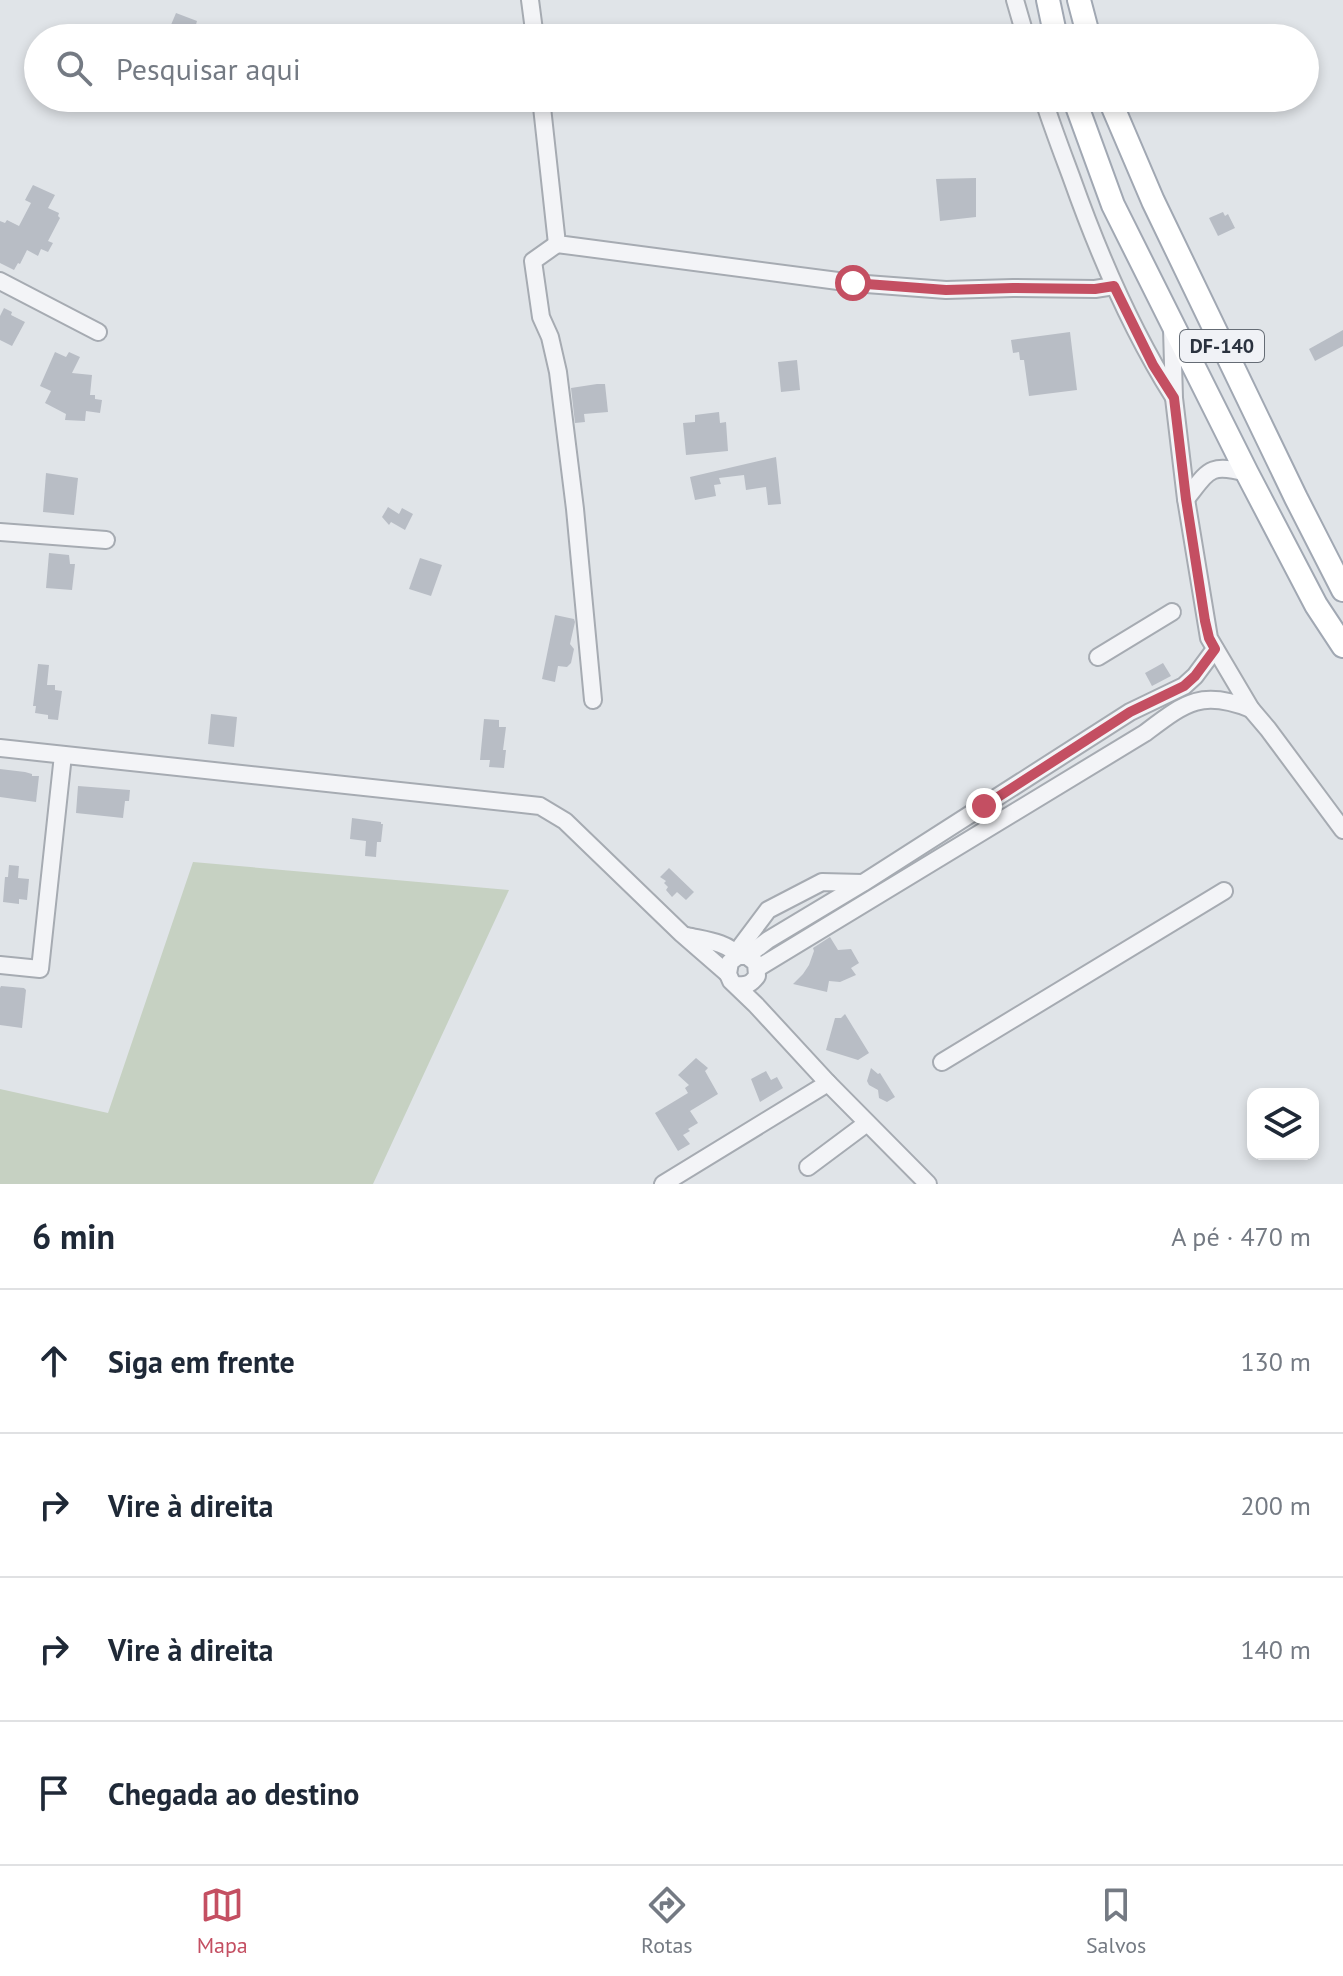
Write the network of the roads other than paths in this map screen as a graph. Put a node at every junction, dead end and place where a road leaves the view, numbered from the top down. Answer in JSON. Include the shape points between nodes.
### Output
{"nodes":[{"id":1,"x":530,"y":0,"type":"edge"},
{"id":2,"x":1015,"y":0,"type":"edge"},
{"id":3,"x":1048,"y":0,"type":"edge"},
{"id":4,"x":1079,"y":0,"type":"edge"},
{"id":5,"x":533,"y":24,"type":"edge"},
{"id":6,"x":1022,"y":24,"type":"edge"},
{"id":7,"x":1053,"y":24,"type":"edge"},
{"id":8,"x":1085,"y":24,"type":"edge"},
{"id":9,"x":543,"y":112,"type":"edge"},
{"id":10,"x":1048,"y":112,"type":"edge"},
{"id":11,"x":1079,"y":112,"type":"edge"},
{"id":12,"x":1115,"y":112,"type":"edge"},
{"id":13,"x":557,"y":244,"type":"junction"},
{"id":14,"x":0,"y":281,"type":"edge"},
{"id":15,"x":1114,"y":286,"type":"junction"},
{"id":16,"x":1172,"y":323,"type":"junction"},
{"id":17,"x":98,"y":332,"type":"dead end"},
{"id":18,"x":1174,"y":398,"type":"junction"},
{"id":19,"x":1247,"y":473,"type":"junction"},
{"id":20,"x":1186,"y":499,"type":"junction"},
{"id":21,"x":0,"y":532,"type":"edge"},
{"id":22,"x":106,"y":540,"type":"dead end"},
{"id":23,"x":1343,"y":590,"type":"edge"},
{"id":24,"x":1172,"y":612,"type":"dead end"},
{"id":25,"x":1343,"y":646,"type":"edge"},
{"id":26,"x":1215,"y":649,"type":"junction"},
{"id":27,"x":1098,"y":657,"type":"dead end"},
{"id":28,"x":593,"y":700,"type":"dead end"},
{"id":29,"x":1151,"y":703,"type":"junction"},
{"id":30,"x":1251,"y":709,"type":"junction"},
{"id":31,"x":1161,"y":721,"type":"junction"},
{"id":32,"x":1110,"y":725,"type":"junction"},
{"id":33,"x":1122,"y":747,"type":"junction"},
{"id":34,"x":0,"y":748,"type":"edge"},
{"id":35,"x":63,"y":755,"type":"junction"},
{"id":36,"x":1343,"y":830,"type":"edge"},
{"id":37,"x":863,"y":883,"type":"junction"},
{"id":38,"x":1224,"y":891,"type":"dead end"},
{"id":39,"x":880,"y":894,"type":"junction"},
{"id":40,"x":839,"y":897,"type":"junction"},
{"id":41,"x":851,"y":911,"type":"junction"},
{"id":42,"x":781,"y":932,"type":"junction"},
{"id":43,"x":789,"y":949,"type":"junction"},
{"id":44,"x":0,"y":965,"type":"edge"},
{"id":45,"x":743,"y":968,"type":"junction"},
{"id":46,"x":942,"y":1062,"type":"dead end"},
{"id":47,"x":828,"y":1083,"type":"junction"},
{"id":48,"x":867,"y":1123,"type":"junction"},
{"id":49,"x":808,"y":1167,"type":"dead end"},
{"id":50,"x":663,"y":1184,"type":"edge"},
{"id":51,"x":928,"y":1184,"type":"edge"}],
"edges":[{"from":1,"to":5,"type":"street"},
{"from":2,"to":6,"type":"street"},
{"from":3,"to":7,"type":"main road"},
{"from":4,"to":8,"type":"main road"},
{"from":9,"to":13,"type":"street"},
{"from":10,"to":15,"type":"street"},
{"from":11,"to":16,"type":"main road","number":"DF-140","via":[[1113,205]]},
{"from":12,"to":23,"type":"main road","number":"DF-140","via":[[1153,201]]},
{"from":13,"to":15,"type":"street","via":[[946,290]]},
{"from":13,"to":28,"type":"street","via":[[533,261],[541,317],[558,372]]},
{"from":14,"to":17,"type":"street"},
{"from":15,"to":18,"type":"street"},
{"from":16,"to":18,"type":"street"},
{"from":16,"to":19,"type":"main road","number":"DF-140"},
{"from":18,"to":20,"type":"street"},
{"from":19,"to":20,"type":"street","via":[[1215,468]]},
{"from":19,"to":25,"type":"main road","number":"DF-140"},
{"from":20,"to":26,"type":"street","via":[[1205,621]]},
{"from":21,"to":22,"type":"street"},
{"from":24,"to":27,"type":"street"},
{"from":26,"to":29,"type":"street","via":[[1184,686]]},
{"from":26,"to":30,"type":"street"},
{"from":29,"to":31,"type":"street"},
{"from":29,"to":32,"type":"street"},
{"from":30,"to":31,"type":"street","via":[[1229,700],[1202,699]]},
{"from":30,"to":36,"type":"street"},
{"from":31,"to":33,"type":"street"},
{"from":32,"to":33,"type":"street"},
{"from":32,"to":37,"type":"street"},
{"from":33,"to":39,"type":"street"},
{"from":34,"to":35,"type":"street"},
{"from":35,"to":44,"type":"street","via":[[40,969]]},
{"from":35,"to":45,"type":"street","via":[[540,806],[565,821],[682,934],[735,951]]},
{"from":37,"to":39,"type":"street"},
{"from":37,"to":40,"type":"street"},
{"from":37,"to":45,"type":"street","via":[[822,882],[768,910],[741,946]]},
{"from":38,"to":46,"type":"street"},
{"from":39,"to":41,"type":"street"},
{"from":40,"to":41,"type":"street"},
{"from":40,"to":42,"type":"street"},
{"from":41,"to":43,"type":"street"},
{"from":42,"to":43,"type":"street"},
{"from":42,"to":45,"type":"street"},
{"from":43,"to":45,"type":"street"},
{"from":45,"to":47,"type":"street","via":[[756,1005]]},
{"from":47,"to":48,"type":"street"},
{"from":47,"to":50,"type":"street"},
{"from":48,"to":49,"type":"street"},
{"from":48,"to":51,"type":"street"}]}
